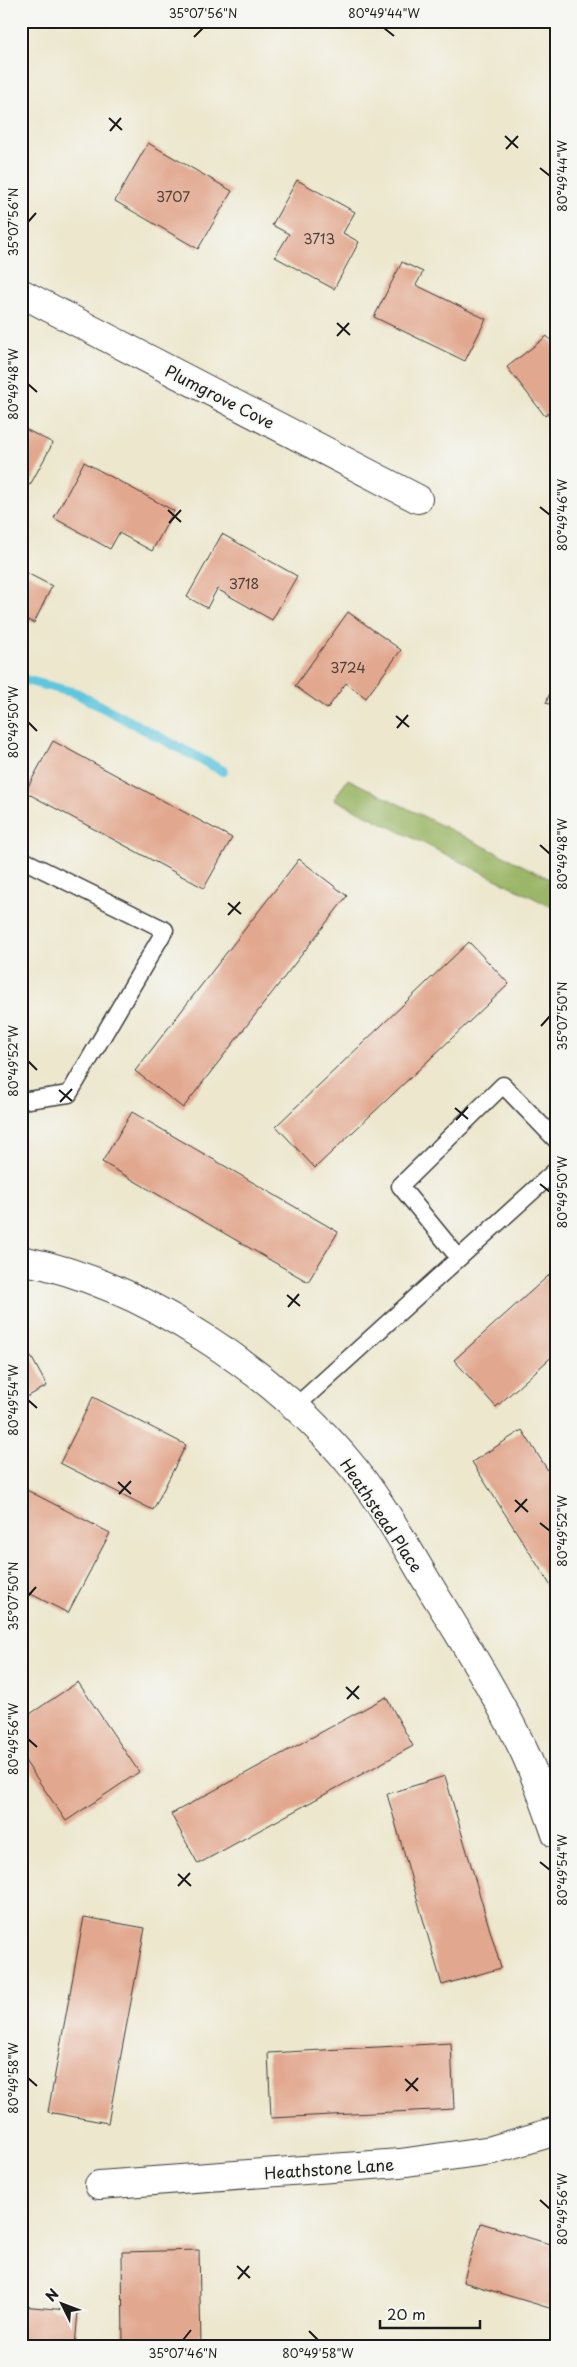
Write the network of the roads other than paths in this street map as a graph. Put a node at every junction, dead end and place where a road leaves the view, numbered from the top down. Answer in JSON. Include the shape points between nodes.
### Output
{"nodes":[{"id":1,"x":21,"y":293,"type":"edge"},
{"id":2,"x":418,"y":499,"type":"dead end"},
{"id":3,"x":21,"y":859,"type":"edge"},
{"id":4,"x":21,"y":1101,"type":"edge"},
{"id":5,"x":556,"y":1140,"type":"edge"},
{"id":6,"x":556,"y":1170,"type":"edge"},
{"id":7,"x":459,"y":1258,"type":"junction"},
{"id":8,"x":21,"y":1260,"type":"edge"},
{"id":9,"x":295,"y":1407,"type":"junction"},
{"id":10,"x":556,"y":1834,"type":"edge"},
{"id":11,"x":556,"y":2131,"type":"edge"},
{"id":12,"x":99,"y":2186,"type":"dead end"}],
"edges":[{"from":1,"to":2,"type":"street","name":"Plumgrove Cove"},
{"from":3,"to":4,"type":"lane","via":[[165,930],[69,1094]]},
{"from":5,"to":7,"type":"lane","via":[[503,1085],[400,1186]]},
{"from":6,"to":7,"type":"lane"},
{"from":7,"to":9,"type":"lane"},
{"from":8,"to":9,"type":"street","name":"Heathstead Place","via":[[50,1265],[114,1289],[171,1319],[268,1382]]},
{"from":9,"to":10,"type":"street","name":"Heathstead Place","via":[[356,1472],[466,1646],[523,1750]]},
{"from":11,"to":12,"type":"street","name":"Heathstone Lane","via":[[492,2150],[400,2163]]}]}
